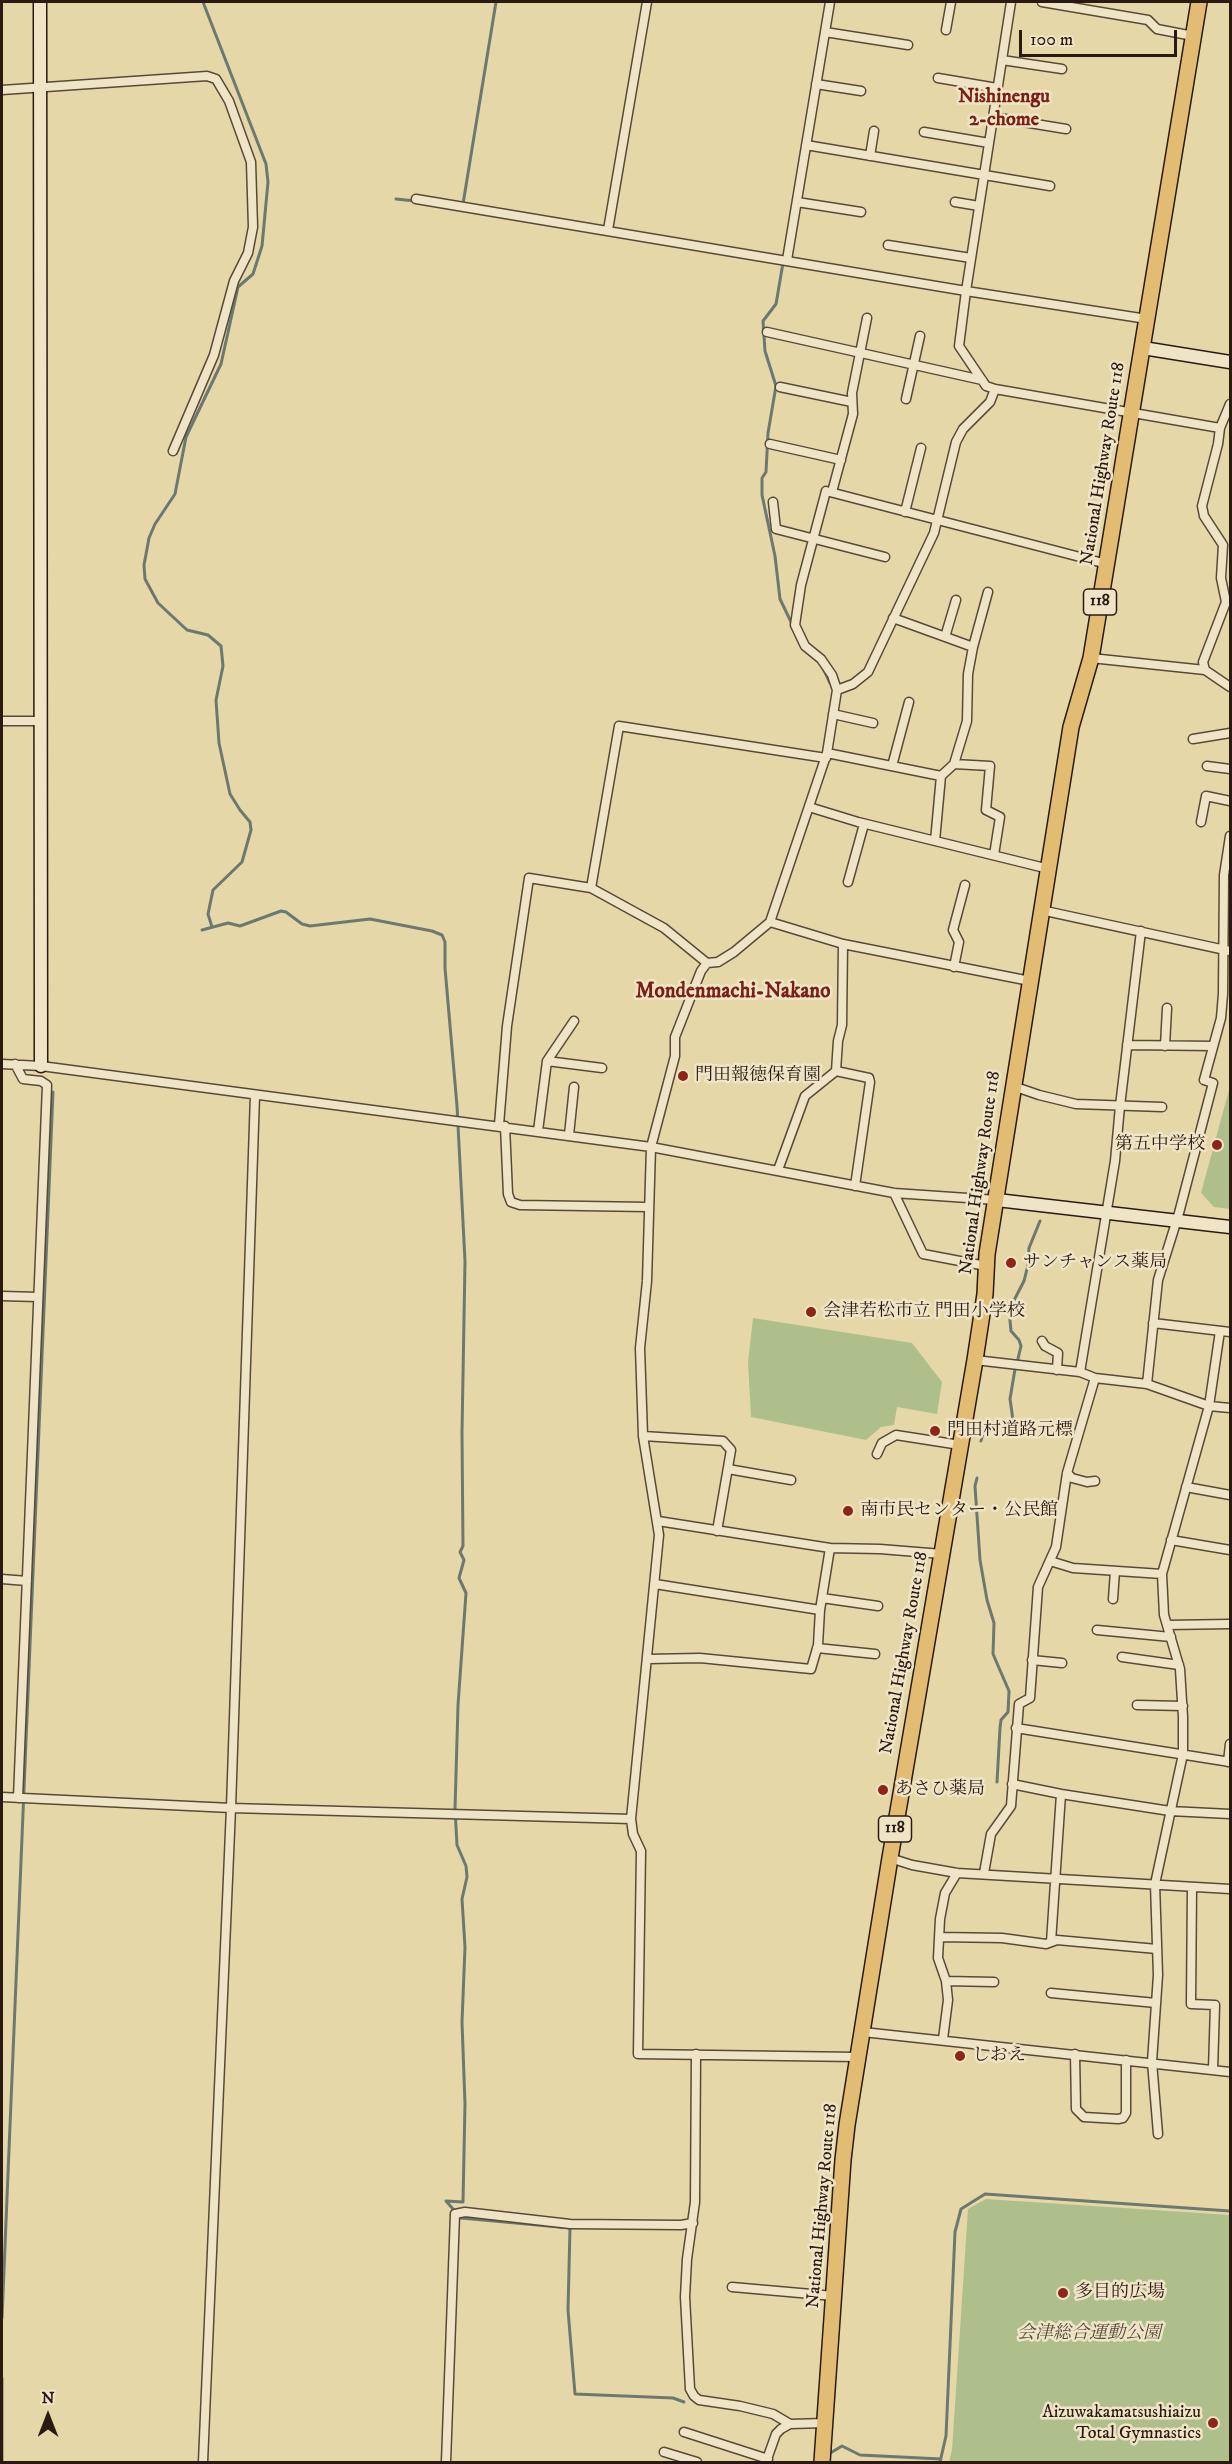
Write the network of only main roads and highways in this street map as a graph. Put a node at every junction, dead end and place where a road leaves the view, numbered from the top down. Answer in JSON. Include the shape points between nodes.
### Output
{"nodes":[{"id":1,"x":1199,"y":2,"type":"edge"},
{"id":2,"x":822,"y":2463,"type":"edge"}],
"edges":[{"from":1,"to":2,"type":"highway","name":"National Highway Route 118","number":"118","via":[[1091,658],[1075,710],[1041,910],[975,1360],[858,2057],[843,2160]]}]}
